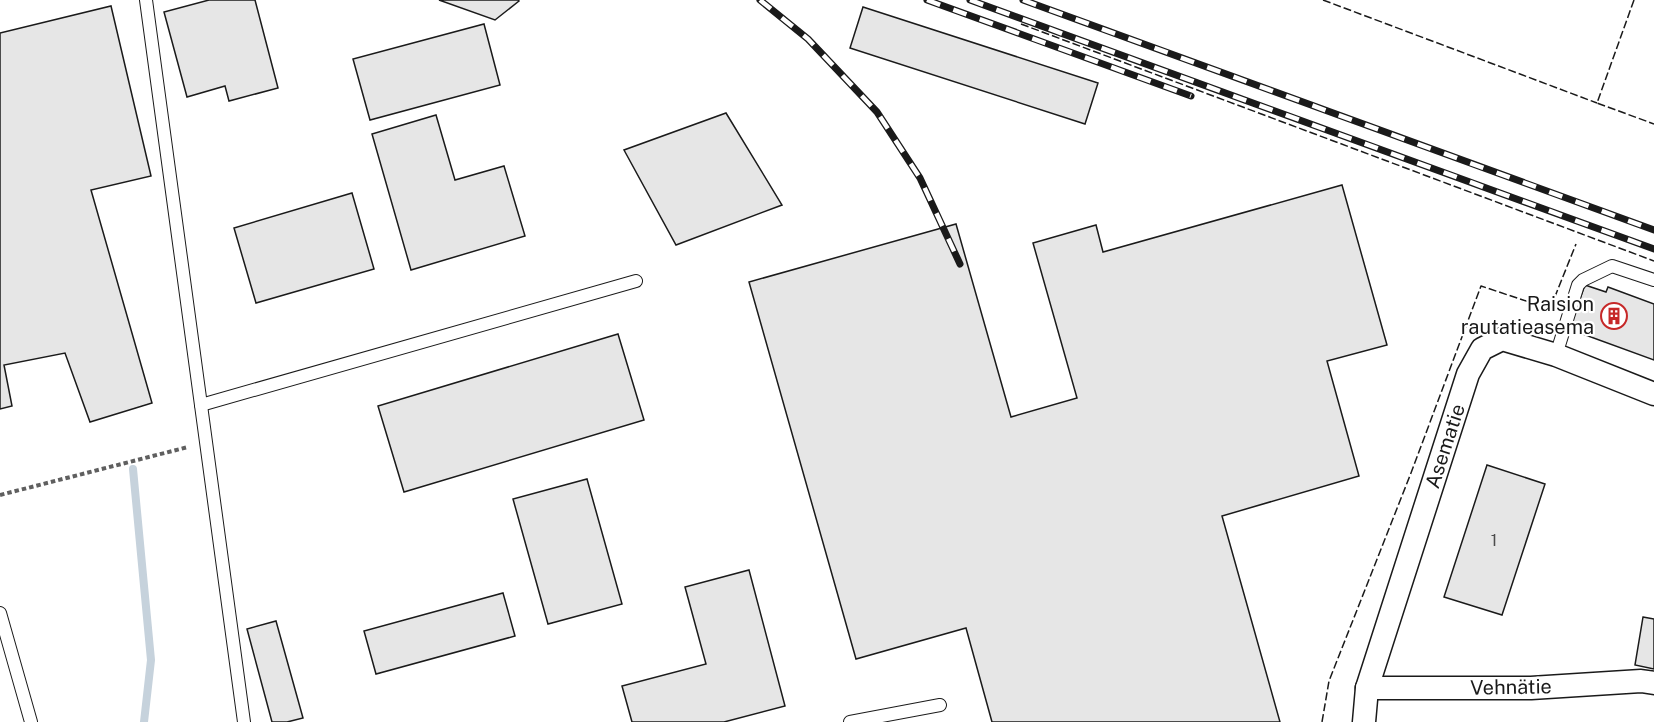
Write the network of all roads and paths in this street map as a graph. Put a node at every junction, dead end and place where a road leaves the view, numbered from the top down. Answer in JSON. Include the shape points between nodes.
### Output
{"nodes":[{"id":1,"x":146,"y":0,"type":"edge"},
{"id":2,"x":1654,"y":280,"type":"edge"},
{"id":3,"x":636,"y":281,"type":"dead end"},
{"id":4,"x":1556,"y":355,"type":"junction"},
{"id":5,"x":1654,"y":394,"type":"edge"},
{"id":6,"x":201,"y":405,"type":"junction"},
{"id":7,"x":206,"y":443,"type":"junction"},
{"id":8,"x":0,"y":495,"type":"edge"},
{"id":9,"x":0,"y":613,"type":"edge"},
{"id":10,"x":1654,"y":683,"type":"edge"},
{"id":11,"x":1367,"y":688,"type":"junction"},
{"id":12,"x":940,"y":705,"type":"dead end"},
{"id":13,"x":31,"y":722,"type":"edge"},
{"id":14,"x":244,"y":722,"type":"edge"},
{"id":15,"x":850,"y":722,"type":"edge"},
{"id":16,"x":1365,"y":722,"type":"edge"}],
"edges":[{"from":1,"to":6,"type":"lane"},
{"from":2,"to":4,"type":"lane","via":[[1612,266],[1583,280],[1578,285]]},
{"from":3,"to":6,"type":"lane"},
{"from":4,"to":5,"type":"street","name":"Asematie"},
{"from":4,"to":11,"type":"street","name":"Asematie","via":[[1502,339],[1482,349],[1468,374]]},
{"from":6,"to":7,"type":"lane"},
{"from":7,"to":8,"type":"path"},
{"from":7,"to":14,"type":"lane"},
{"from":9,"to":13,"type":"lane"},
{"from":10,"to":11,"type":"street","name":"Vehnätie"},
{"from":11,"to":16,"type":"street","name":"Asematie"},
{"from":12,"to":15,"type":"lane"}]}
